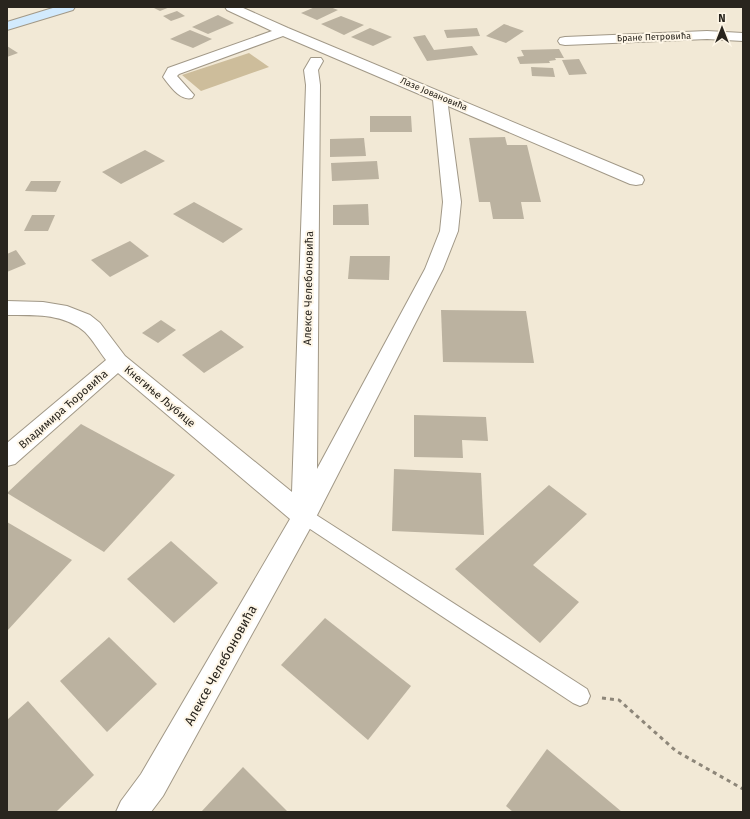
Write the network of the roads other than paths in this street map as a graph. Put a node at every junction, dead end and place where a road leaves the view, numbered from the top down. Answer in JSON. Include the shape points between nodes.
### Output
{"nodes":[{"id":1,"x":69,"y":7,"type":"edge"},
{"id":2,"x":231,"y":7,"type":"edge"},
{"id":3,"x":7,"y":26,"type":"edge"},
{"id":4,"x":283,"y":30,"type":"junction"},
{"id":5,"x":743,"y":38,"type":"edge"},
{"id":6,"x":565,"y":41,"type":"dead end"},
{"id":7,"x":316,"y":61,"type":"dead end"},
{"id":8,"x":187,"y":95,"type":"dead end"},
{"id":9,"x":440,"y":97,"type":"junction"},
{"id":10,"x":636,"y":180,"type":"dead end"},
{"id":11,"x":7,"y":308,"type":"edge"},
{"id":12,"x":118,"y":361,"type":"junction"},
{"id":13,"x":7,"y":457,"type":"edge"},
{"id":14,"x":304,"y":516,"type":"junction"},
{"id":15,"x":580,"y":696,"type":"road end"},
{"id":16,"x":132,"y":812,"type":"edge"}],
"edges":[{"from":1,"to":3,"type":"main road"},
{"from":2,"to":4,"type":"street","name":"Лазе Јовановића"},
{"from":4,"to":8,"type":"street","via":[[173,71],[170,77]]},
{"from":4,"to":9,"type":"street","name":"Лазе Јовановића"},
{"from":5,"to":6,"type":"street","name":"Бране Петровића","via":[[707,35]]},
{"from":7,"to":14,"type":"street","name":"Алексе Челебоновића","via":[[311,70],[313,85]]},
{"from":9,"to":10,"type":"street","name":"Лазе Јовановића"},
{"from":9,"to":14,"type":"street","name":"Алексе Челебоновића","via":[[452,202],[450,231],[434,269]]},
{"from":11,"to":12,"type":"street","name":"Кнегиње Љубице","via":[[43,309],[67,313],[83,320],[94,328]]},
{"from":12,"to":13,"type":"street","name":"Владимира Ћоровића"},
{"from":12,"to":14,"type":"street","name":"Кнегиње Љубице"},
{"from":14,"to":15,"type":"lane"},
{"from":14,"to":16,"type":"street","name":"Алексе Челебоновића","via":[[152,785]]}]}
